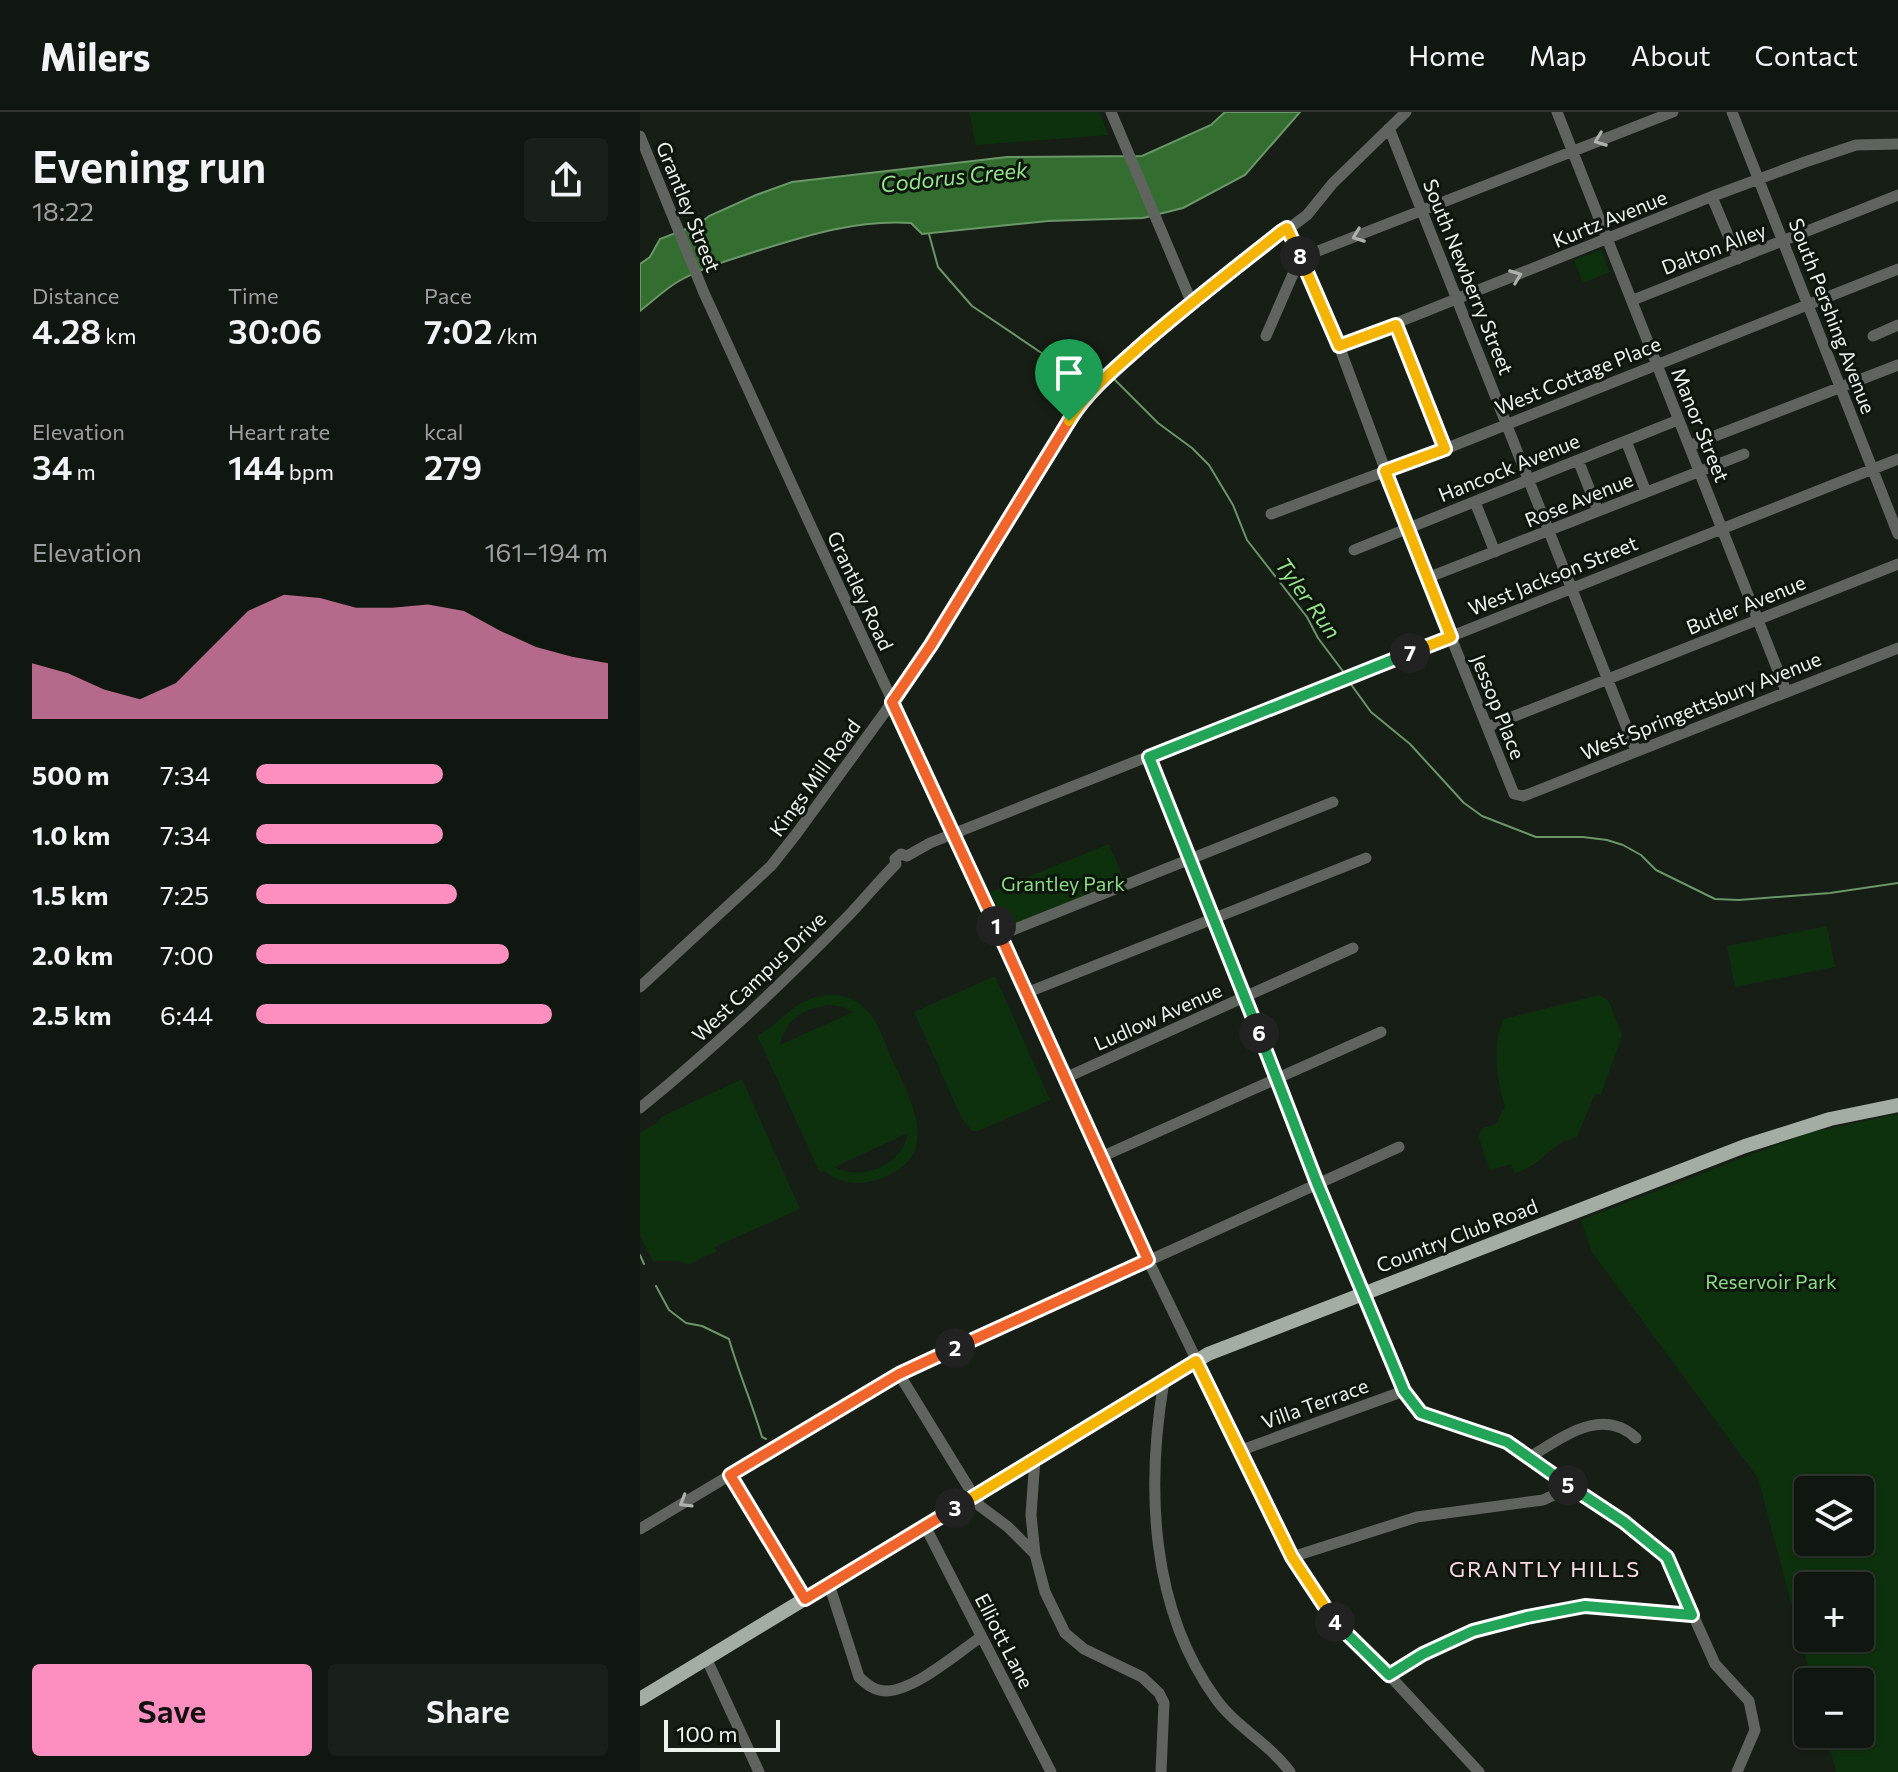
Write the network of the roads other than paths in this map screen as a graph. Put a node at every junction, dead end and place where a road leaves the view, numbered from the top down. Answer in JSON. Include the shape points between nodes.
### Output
{"nodes":[{"id":1,"x":1111,"y":112,"type":"edge"},
{"id":2,"x":1406,"y":112,"type":"edge"},
{"id":3,"x":1557,"y":112,"type":"edge"},
{"id":4,"x":1673,"y":112,"type":"edge"},
{"id":5,"x":1732,"y":112,"type":"edge"},
{"id":6,"x":1389,"y":128,"type":"junction"},
{"id":7,"x":640,"y":136,"type":"edge"},
{"id":8,"x":1898,"y":144,"type":"edge"},
{"id":9,"x":1572,"y":150,"type":"junction"},
{"id":10,"x":1758,"y":180,"type":"junction"},
{"id":11,"x":1898,"y":195,"type":"edge"},
{"id":12,"x":1712,"y":197,"type":"junction"},
{"id":13,"x":1422,"y":209,"type":"junction"},
{"id":14,"x":1307,"y":215,"type":"junction"},
{"id":15,"x":1287,"y":228,"type":"junction"},
{"id":16,"x":1608,"y":240,"type":"junction"},
{"id":17,"x":1784,"y":241,"type":"junction"},
{"id":18,"x":1295,"y":244,"type":"junction"},
{"id":19,"x":1300,"y":258,"type":"junction"},
{"id":20,"x":1738,"y":259,"type":"junction"},
{"id":21,"x":1898,"y":269,"type":"edge"},
{"id":22,"x":704,"y":293,"type":"joint"},
{"id":23,"x":1458,"y":299,"type":"junction"},
{"id":24,"x":1633,"y":300,"type":"junction"},
{"id":25,"x":1191,"y":301,"type":"junction"},
{"id":26,"x":1807,"y":305,"type":"junction"},
{"id":27,"x":1396,"y":325,"type":"junction"},
{"id":28,"x":1898,"y":325,"type":"edge"},
{"id":29,"x":1266,"y":336,"type":"dead end"},
{"id":30,"x":1873,"y":336,"type":"dead end"},
{"id":31,"x":1339,"y":346,"type":"junction"},
{"id":32,"x":1657,"y":364,"type":"junction"},
{"id":33,"x":1898,"y":365,"type":"edge"},
{"id":34,"x":1840,"y":386,"type":"junction"},
{"id":35,"x":1678,"y":420,"type":"junction"},
{"id":36,"x":1506,"y":424,"type":"junction"},
{"id":37,"x":1626,"y":441,"type":"junction"},
{"id":38,"x":1689,"y":446,"type":"junction"},
{"id":39,"x":1445,"y":449,"type":"junction"},
{"id":40,"x":1744,"y":454,"type":"dead end"},
{"id":41,"x":1898,"y":459,"type":"edge"},
{"id":42,"x":1578,"y":460,"type":"junction"},
{"id":43,"x":1872,"y":468,"type":"junction"},
{"id":44,"x":1385,"y":471,"type":"junction"},
{"id":45,"x":1699,"y":472,"type":"junction"},
{"id":46,"x":1528,"y":479,"type":"junction"},
{"id":47,"x":1646,"y":492,"type":"junction"},
{"id":48,"x":1475,"y":502,"type":"junction"},
{"id":49,"x":1598,"y":511,"type":"junction"},
{"id":50,"x":1271,"y":514,"type":"dead end"},
{"id":51,"x":1407,"y":528,"type":"junction"},
{"id":52,"x":1721,"y":528,"type":"junction"},
{"id":53,"x":1548,"y":531,"type":"junction"},
{"id":54,"x":1898,"y":534,"type":"edge"},
{"id":55,"x":1354,"y":550,"type":"dead end"},
{"id":56,"x":1495,"y":552,"type":"junction"},
{"id":57,"x":1898,"y":564,"type":"edge"},
{"id":58,"x":1427,"y":578,"type":"junction"},
{"id":59,"x":1571,"y":589,"type":"junction"},
{"id":60,"x":1758,"y":619,"type":"junction"},
{"id":61,"x":1451,"y":637,"type":"junction"},
{"id":62,"x":1898,"y":648,"type":"edge"},
{"id":63,"x":1607,"y":680,"type":"junction"},
{"id":64,"x":1786,"y":691,"type":"junction"},
{"id":65,"x":892,"y":702,"type":"junction"},
{"id":66,"x":1487,"y":727,"type":"junction"},
{"id":67,"x":1636,"y":751,"type":"junction"},
{"id":68,"x":1149,"y":757,"type":"junction"},
{"id":69,"x":1518,"y":796,"type":"joint"},
{"id":70,"x":1333,"y":802,"type":"dead end"},
{"id":71,"x":954,"y":833,"type":"junction"},
{"id":72,"x":1366,"y":858,"type":"dead end"},
{"id":73,"x":1189,"y":860,"type":"junction"},
{"id":74,"x":1213,"y":919,"type":"junction"},
{"id":75,"x":1000,"y":935,"type":"junction"},
{"id":76,"x":1353,"y":948,"type":"dead end"},
{"id":77,"x":640,"y":987,"type":"edge"},
{"id":78,"x":1026,"y":993,"type":"junction"},
{"id":79,"x":1244,"y":998,"type":"junction"},
{"id":80,"x":1381,"y":1032,"type":"dead end"},
{"id":81,"x":1065,"y":1078,"type":"junction"},
{"id":82,"x":1277,"y":1078,"type":"junction"},
{"id":83,"x":1898,"y":1105,"type":"edge"},
{"id":84,"x":640,"y":1108,"type":"edge"},
{"id":85,"x":1399,"y":1147,"type":"dead end"},
{"id":86,"x":1101,"y":1157,"type":"junction"},
{"id":87,"x":1317,"y":1183,"type":"junction"},
{"id":88,"x":1148,"y":1260,"type":"junction"},
{"id":89,"x":1362,"y":1294,"type":"junction"},
{"id":90,"x":1196,"y":1361,"type":"junction"},
{"id":91,"x":899,"y":1374,"type":"junction"},
{"id":92,"x":1164,"y":1381,"type":"junction"},
{"id":93,"x":1404,"y":1391,"type":"junction"},
{"id":94,"x":1636,"y":1438,"type":"dead end"},
{"id":95,"x":1239,"y":1451,"type":"junction"},
{"id":96,"x":1035,"y":1458,"type":"junction"},
{"id":97,"x":1528,"y":1458,"type":"junction"},
{"id":98,"x":730,"y":1475,"type":"junction"},
{"id":99,"x":1571,"y":1487,"type":"junction"},
{"id":100,"x":973,"y":1497,"type":"junction"},
{"id":101,"x":925,"y":1526,"type":"junction"},
{"id":102,"x":640,"y":1529,"type":"edge"},
{"id":103,"x":1035,"y":1554,"type":"junction"},
{"id":104,"x":1292,"y":1557,"type":"junction"},
{"id":105,"x":829,"y":1584,"type":"junction"},
{"id":106,"x":805,"y":1599,"type":"junction"},
{"id":107,"x":1692,"y":1615,"type":"junction"},
{"id":108,"x":981,"y":1637,"type":"junction"},
{"id":109,"x":707,"y":1660,"type":"junction"},
{"id":110,"x":1389,"y":1675,"type":"junction"},
{"id":111,"x":640,"y":1700,"type":"edge"},
{"id":112,"x":1160,"y":1771,"type":"edge"},
{"id":113,"x":758,"y":1772,"type":"edge"},
{"id":114,"x":1051,"y":1772,"type":"edge"},
{"id":115,"x":1290,"y":1772,"type":"edge"},
{"id":116,"x":1479,"y":1772,"type":"edge"},
{"id":117,"x":1737,"y":1772,"type":"edge"}],
"edges":[{"from":1,"to":25,"type":"street"},
{"from":2,"to":6,"type":"street","name":"Kings Mill Road"},
{"from":3,"to":9,"type":"street","name":"Manor Street"},
{"from":4,"to":9,"type":"street","one_way":true},
{"from":5,"to":10,"type":"street","name":"South Pershing Avenue"},
{"from":6,"to":13,"type":"street","name":"South Newberry Street"},
{"from":6,"to":14,"type":"street","name":"Kings Mill Road"},
{"from":7,"to":22,"type":"street","name":"Grantley Street"},
{"from":8,"to":10,"type":"street","name":"Kurtz Avenue","via":[[1856,145]]},
{"from":9,"to":13,"type":"street"},
{"from":9,"to":16,"type":"street","name":"Manor Street"},
{"from":10,"to":12,"type":"street","name":"Kurtz Avenue"},
{"from":10,"to":17,"type":"street","name":"South Pershing Avenue"},
{"from":11,"to":17,"type":"street","name":"Dalton Alley"},
{"from":12,"to":16,"type":"street","name":"Kurtz Avenue"},
{"from":12,"to":20,"type":"street"},
{"from":13,"to":19,"type":"street","one_way":true},
{"from":13,"to":23,"type":"street","name":"South Newberry Street"},
{"from":14,"to":15,"type":"street","name":"Kings Mill Road"},
{"from":14,"to":18,"type":"street"},
{"from":15,"to":18,"type":"street","name":"Jessop Place"},
{"from":15,"to":25,"type":"street","name":"Kings Mill Road"},
{"from":23,"to":16,"type":"street","name":"Kurtz Avenue","one_way":true},
{"from":16,"to":24,"type":"street","name":"Manor Street"},
{"from":17,"to":20,"type":"street","name":"Dalton Alley"},
{"from":17,"to":26,"type":"street","name":"South Pershing Avenue"},
{"from":18,"to":19,"type":"street","name":"Jessop Place"},
{"from":19,"to":29,"type":"street"},
{"from":19,"to":31,"type":"street","name":"Jessop Place"},
{"from":20,"to":24,"type":"street","name":"Dalton Alley"},
{"from":21,"to":26,"type":"street","name":"West Cottage Place"},
{"from":22,"to":65,"type":"street","name":"Grantley Road"},
{"from":23,"to":27,"type":"street","name":"Kurtz Avenue"},
{"from":23,"to":36,"type":"street","name":"South Newberry Street"},
{"from":24,"to":32,"type":"street","name":"Manor Street"},
{"from":25,"to":65,"type":"street","name":"Kings Mill Road","via":[[1075,411]]},
{"from":26,"to":32,"type":"street","name":"West Cottage Place"},
{"from":26,"to":34,"type":"street","name":"South Pershing Avenue"},
{"from":27,"to":31,"type":"street","name":"Kurtz Avenue"},
{"from":27,"to":39,"type":"street"},
{"from":28,"to":30,"type":"street"},
{"from":31,"to":44,"type":"street","name":"Jessop Place"},
{"from":32,"to":35,"type":"street","name":"Manor Street"},
{"from":32,"to":36,"type":"street","name":"West Cottage Place"},
{"from":33,"to":34,"type":"street"},
{"from":34,"to":38,"type":"street"},
{"from":34,"to":43,"type":"street","name":"South Pershing Avenue"},
{"from":35,"to":37,"type":"street","name":"Hancock Avenue"},
{"from":35,"to":38,"type":"street","name":"Manor Street"},
{"from":36,"to":39,"type":"street","name":"West Cottage Place"},
{"from":36,"to":46,"type":"street","name":"South Newberry Street"},
{"from":37,"to":42,"type":"street","name":"Hancock Avenue"},
{"from":37,"to":47,"type":"street"},
{"from":38,"to":45,"type":"street","name":"Manor Street"},
{"from":39,"to":44,"type":"street","name":"West Cottage Place"},
{"from":40,"to":45,"type":"street","name":"Rose Avenue"},
{"from":41,"to":43,"type":"street","name":"West Jackson Street"},
{"from":42,"to":46,"type":"street","name":"Hancock Avenue"},
{"from":42,"to":49,"type":"street"},
{"from":43,"to":52,"type":"street","name":"West Jackson Street"},
{"from":43,"to":54,"type":"street","name":"South Pershing Avenue"},
{"from":44,"to":50,"type":"street","name":"West Cottage Place"},
{"from":44,"to":51,"type":"street","name":"Jessop Place"},
{"from":45,"to":47,"type":"street","name":"Rose Avenue"},
{"from":45,"to":52,"type":"street","name":"Manor Street"},
{"from":46,"to":48,"type":"street","name":"Hancock Avenue"},
{"from":46,"to":53,"type":"street","name":"South Newberry Street"},
{"from":47,"to":49,"type":"street","name":"Rose Avenue"},
{"from":48,"to":51,"type":"street","name":"Hancock Avenue"},
{"from":48,"to":56,"type":"street"},
{"from":49,"to":53,"type":"street","name":"Rose Avenue"},
{"from":51,"to":55,"type":"street","name":"Hancock Avenue"},
{"from":51,"to":58,"type":"street","name":"Jessop Place"},
{"from":52,"to":59,"type":"street","name":"West Jackson Street"},
{"from":52,"to":60,"type":"street","name":"Manor Street"},
{"from":53,"to":56,"type":"street","name":"Rose Avenue"},
{"from":53,"to":59,"type":"street","name":"South Newberry Street"},
{"from":56,"to":58,"type":"street","name":"Rose Avenue"},
{"from":57,"to":60,"type":"street","name":"Butler Avenue"},
{"from":58,"to":61,"type":"street","name":"Jessop Place"},
{"from":59,"to":61,"type":"street","name":"West Jackson Street"},
{"from":59,"to":63,"type":"street","name":"South Newberry Street"},
{"from":60,"to":63,"type":"street","name":"Butler Avenue"},
{"from":60,"to":64,"type":"street","name":"Manor Street"},
{"from":61,"to":66,"type":"street","name":"Jessop Place"},
{"from":61,"to":68,"type":"street","name":"West Jackson Street"},
{"from":62,"to":64,"type":"street","name":"West Springettsbury Avenue"},
{"from":63,"to":66,"type":"street","name":"Butler Avenue"},
{"from":63,"to":67,"type":"street","name":"South Newberry Street"},
{"from":64,"to":67,"type":"street","name":"West Springettsbury Avenue"},
{"from":65,"to":71,"type":"street","name":"Grantley Road"},
{"from":65,"to":77,"type":"street","name":"Kings Mill Road","via":[[771,866]]},
{"from":66,"to":69,"type":"street","name":"Jessop Place"},
{"from":67,"to":69,"type":"street","name":"West Springettsbury Avenue"},
{"from":68,"to":71,"type":"street","name":"West Jackson Street"},
{"from":68,"to":73,"type":"street"},
{"from":70,"to":73,"type":"street"},
{"from":71,"to":75,"type":"street","name":"Grantley Road"},
{"from":71,"to":84,"type":"street","name":"West Campus Drive","via":[[896,864],[735,1026]]},
{"from":72,"to":74,"type":"street"},
{"from":73,"to":74,"type":"street"},
{"from":73,"to":75,"type":"street"},
{"from":74,"to":78,"type":"street"},
{"from":74,"to":79,"type":"street"},
{"from":75,"to":78,"type":"street","name":"Grantley Road"},
{"from":76,"to":79,"type":"street","name":"Ludlow Avenue"},
{"from":78,"to":81,"type":"street","name":"Grantley Road"},
{"from":79,"to":81,"type":"street","name":"Ludlow Avenue"},
{"from":79,"to":82,"type":"street"},
{"from":80,"to":82,"type":"street"},
{"from":81,"to":86,"type":"street","name":"Grantley Road"},
{"from":82,"to":86,"type":"street"},
{"from":82,"to":87,"type":"street"},
{"from":83,"to":89,"type":"main road","name":"Country Club Road","via":[[1788,1131]]},
{"from":85,"to":87,"type":"street"},
{"from":86,"to":88,"type":"street","name":"Grantley Road"},
{"from":87,"to":88,"type":"street"},
{"from":87,"to":89,"type":"street"},
{"from":88,"to":90,"type":"street","name":"Grantley Road"},
{"from":88,"to":91,"type":"street"},
{"from":89,"to":90,"type":"main road","name":"Country Club Road"},
{"from":89,"to":93,"type":"street"},
{"from":90,"to":92,"type":"main road","name":"Country Club Road"},
{"from":90,"to":95,"type":"street","name":"Grantley Road"},
{"from":91,"to":98,"type":"street"},
{"from":91,"to":100,"type":"street"},
{"from":92,"to":96,"type":"main road","name":"Country Club Road"},
{"from":92,"to":115,"type":"street","via":[[1153,1462],[1154,1498],[1172,1615],[1185,1650],[1217,1702]]},
{"from":93,"to":95,"type":"street","name":"Villa Terrace"},
{"from":93,"to":97,"type":"street","via":[[1421,1413],[1507,1442]]},
{"from":94,"to":97,"type":"street","via":[[1614,1424],[1583,1426]]},
{"from":95,"to":104,"type":"street","name":"Grantley Road"},
{"from":96,"to":100,"type":"main road","name":"Country Club Road"},
{"from":96,"to":103,"type":"street"},
{"from":97,"to":99,"type":"street"},
{"from":98,"to":102,"type":"street","one_way":true},
{"from":98,"to":106,"type":"street"},
{"from":99,"to":104,"type":"street","via":[[1543,1500],[1417,1517]]},
{"from":99,"to":107,"type":"street","via":[[1667,1557]]},
{"from":100,"to":101,"type":"main road","name":"Country Club Road"},
{"from":100,"to":103,"type":"street"},
{"from":101,"to":105,"type":"main road","name":"Country Club Road"},
{"from":101,"to":108,"type":"street","name":"Elliott Lane"},
{"from":103,"to":112,"type":"street","via":[[1045,1592],[1065,1633],[1084,1649],[1142,1677],[1159,1693],[1164,1703]]},
{"from":104,"to":110,"type":"street","name":"Grantley Road","via":[[1337,1624]]},
{"from":105,"to":106,"type":"main road","name":"Country Club Road"},
{"from":105,"to":108,"type":"street","via":[[859,1677],[871,1688],[884,1691],[911,1684]]},
{"from":106,"to":109,"type":"main road","name":"Country Club Road"},
{"from":107,"to":110,"type":"street","via":[[1585,1606],[1527,1617],[1473,1631]]},
{"from":107,"to":117,"type":"street","via":[[1715,1664],[1749,1701],[1755,1730]]},
{"from":108,"to":114,"type":"street","name":"Elliott Lane"},
{"from":109,"to":111,"type":"main road","name":"Country Club Road"},
{"from":109,"to":113,"type":"street"},
{"from":110,"to":116,"type":"street","name":"Grantley Road"}]}
